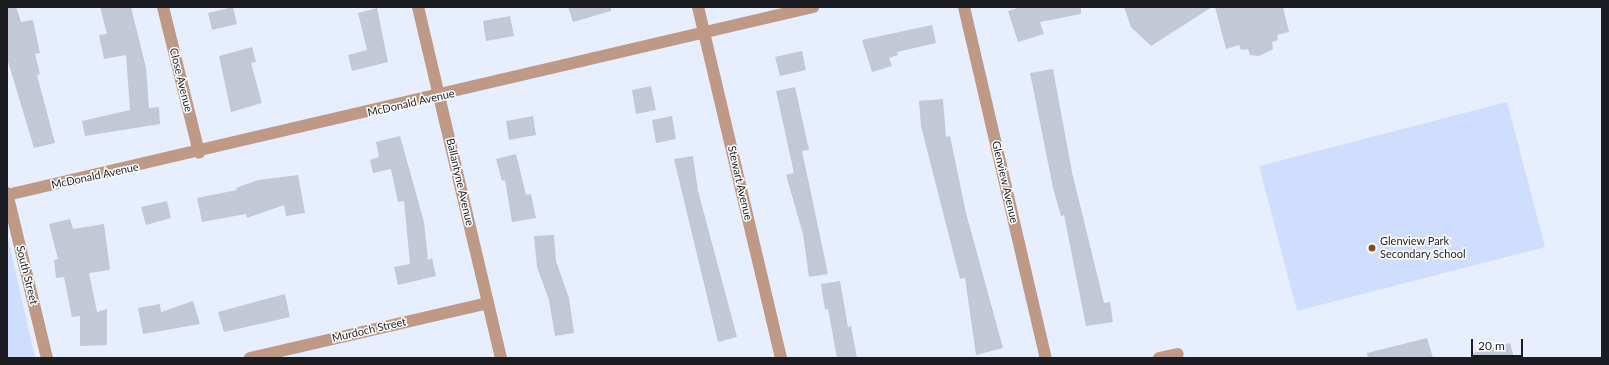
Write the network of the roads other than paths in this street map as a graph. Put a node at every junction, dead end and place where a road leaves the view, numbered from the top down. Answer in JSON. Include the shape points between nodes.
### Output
{"nodes":[{"id":1,"x":163,"y":7,"type":"edge"},
{"id":2,"x":418,"y":7,"type":"edge"},
{"id":3,"x":698,"y":7,"type":"edge"},
{"id":4,"x":813,"y":7,"type":"edge"},
{"id":5,"x":964,"y":7,"type":"edge"},
{"id":6,"x":704,"y":33,"type":"junction"},
{"id":7,"x":439,"y":96,"type":"junction"},
{"id":8,"x":198,"y":153,"type":"junction"},
{"id":9,"x":7,"y":194,"type":"edge"},
{"id":10,"x":488,"y":303,"type":"junction"},
{"id":11,"x":1178,"y":354,"type":"dead end"},
{"id":12,"x":47,"y":358,"type":"edge"},
{"id":13,"x":250,"y":358,"type":"edge"},
{"id":14,"x":501,"y":358,"type":"edge"},
{"id":15,"x":781,"y":358,"type":"edge"},
{"id":16,"x":1046,"y":358,"type":"edge"},
{"id":17,"x":1159,"y":358,"type":"edge"}],
"edges":[{"from":1,"to":8,"type":"street","name":"Close Avenue"},
{"from":2,"to":7,"type":"street","name":"Ballantyne Avenue"},
{"from":3,"to":6,"type":"street","name":"Stewart Avenue"},
{"from":4,"to":6,"type":"street","name":"McDonald Avenue"},
{"from":5,"to":16,"type":"street","name":"Glenview Avenue"},
{"from":6,"to":7,"type":"street","name":"McDonald Avenue"},
{"from":6,"to":15,"type":"street","name":"Stewart Avenue"},
{"from":7,"to":8,"type":"street","name":"McDonald Avenue"},
{"from":7,"to":10,"type":"street","name":"Ballantyne Avenue"},
{"from":8,"to":9,"type":"street","name":"McDonald Avenue"},
{"from":9,"to":12,"type":"street","name":"South Street"},
{"from":10,"to":13,"type":"street","name":"Murdoch Street"},
{"from":10,"to":14,"type":"street","name":"Ballantyne Avenue"},
{"from":11,"to":17,"type":"street"}]}
